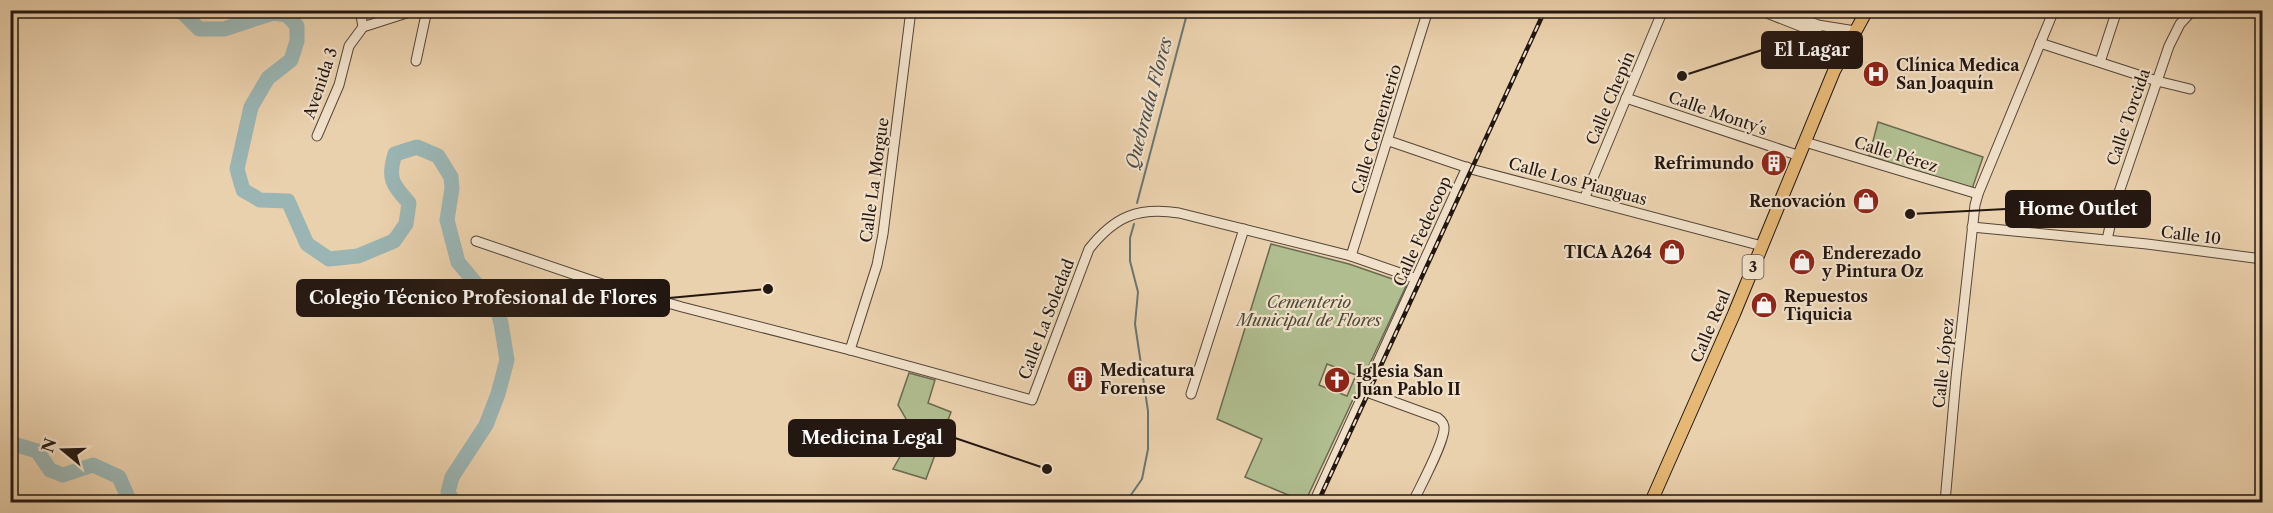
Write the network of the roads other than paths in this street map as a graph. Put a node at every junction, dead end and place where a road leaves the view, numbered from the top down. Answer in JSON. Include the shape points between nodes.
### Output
{"nodes":[{"id":1,"x":360,"y":10,"type":"edge"},
{"id":2,"x":416,"y":10,"type":"edge"},
{"id":3,"x":427,"y":10,"type":"edge"},
{"id":4,"x":911,"y":10,"type":"edge"},
{"id":5,"x":1428,"y":10,"type":"edge"},
{"id":6,"x":1663,"y":10,"type":"edge"},
{"id":7,"x":1780,"y":10,"type":"edge"},
{"id":8,"x":1865,"y":10,"type":"edge"},
{"id":9,"x":2054,"y":10,"type":"edge"},
{"id":10,"x":2117,"y":10,"type":"edge"},
{"id":11,"x":2193,"y":10,"type":"edge"},
{"id":12,"x":1766,"y":12,"type":"edge"},
{"id":13,"x":363,"y":27,"type":"junction"},
{"id":14,"x":1817,"y":28,"type":"junction"},
{"id":15,"x":1855,"y":31,"type":"junction"},
{"id":16,"x":2040,"y":43,"type":"junction"},
{"id":17,"x":1845,"y":49,"type":"junction"},
{"id":18,"x":416,"y":61,"type":"dead end"},
{"id":19,"x":2100,"y":62,"type":"junction"},
{"id":20,"x":2157,"y":81,"type":"junction"},
{"id":21,"x":2190,"y":89,"type":"dead end"},
{"id":22,"x":1626,"y":98,"type":"junction"},
{"id":23,"x":317,"y":136,"type":"dead end"},
{"id":24,"x":1389,"y":141,"type":"junction"},
{"id":25,"x":1805,"y":142,"type":"junction"},
{"id":26,"x":1800,"y":156,"type":"junction"},
{"id":27,"x":1467,"y":167,"type":"junction"},
{"id":28,"x":1978,"y":194,"type":"junction"},
{"id":29,"x":1585,"y":197,"type":"junction"},
{"id":30,"x":1972,"y":227,"type":"junction"},
{"id":31,"x":1244,"y":229,"type":"junction"},
{"id":32,"x":476,"y":240,"type":"dead end"},
{"id":33,"x":2107,"y":240,"type":"junction"},
{"id":34,"x":1762,"y":246,"type":"junction"},
{"id":35,"x":1351,"y":256,"type":"junction"},
{"id":36,"x":2262,"y":259,"type":"edge"},
{"id":37,"x":1417,"y":279,"type":"junction"},
{"id":38,"x":850,"y":350,"type":"junction"},
{"id":39,"x":1365,"y":391,"type":"junction"},
{"id":40,"x":1191,"y":394,"type":"dead end"},
{"id":41,"x":1314,"y":502,"type":"edge"},
{"id":42,"x":1413,"y":502,"type":"edge"},
{"id":43,"x":1651,"y":502,"type":"edge"},
{"id":44,"x":1946,"y":502,"type":"edge"}],
"edges":[{"from":1,"to":13,"type":"street"},
{"from":2,"to":13,"type":"street"},
{"from":3,"to":18,"type":"street"},
{"from":4,"to":38,"type":"street","name":"Calle La Morgue","via":[[881,244]]},
{"from":5,"to":24,"type":"street","name":"Calle Cementerio"},
{"from":6,"to":22,"type":"street","name":"Calle Chepín"},
{"from":7,"to":14,"type":"street"},
{"from":8,"to":15,"type":"main road","name":"Calle Real","number":"3"},
{"from":9,"to":16,"type":"street","name":"Calle López"},
{"from":10,"to":19,"type":"street"},
{"from":11,"to":20,"type":"street","name":"Calle Torcida","via":[[2174,34]]},
{"from":12,"to":14,"type":"street"},
{"from":13,"to":23,"type":"street","name":"Avenida 3","via":[[349,46],[339,85]]},
{"from":14,"to":15,"type":"street"},
{"from":14,"to":17,"type":"street"},
{"from":15,"to":17,"type":"main road","name":"Calle Real","number":"3"},
{"from":16,"to":19,"type":"street"},
{"from":16,"to":28,"type":"street","name":"Calle López"},
{"from":17,"to":25,"type":"main road","name":"Calle Real","number":"3"},
{"from":19,"to":20,"type":"street"},
{"from":20,"to":21,"type":"street"},
{"from":20,"to":33,"type":"street","name":"Calle Torcida","via":[[2114,207]]},
{"from":22,"to":26,"type":"street","name":"Calle Monty´s"},
{"from":22,"to":29,"type":"street","name":"Calle Chepín"},
{"from":24,"to":27,"type":"street","name":"Calle Los Pianguas"},
{"from":24,"to":35,"type":"street","name":"Calle Cementerio"},
{"from":25,"to":26,"type":"main road","name":"Calle Real","number":"3"},
{"from":25,"to":28,"type":"street","name":"Calle Pérez"},
{"from":26,"to":34,"type":"main road","name":"Calle Real","number":"3"},
{"from":27,"to":29,"type":"street","name":"Calle Los Pianguas"},
{"from":27,"to":37,"type":"street","name":"Calle Fedecoop"},
{"from":28,"to":30,"type":"street","name":"Calle López"},
{"from":29,"to":34,"type":"street","name":"Calle Los Pianguas"},
{"from":30,"to":33,"type":"street","name":"Calle 10"},
{"from":30,"to":44,"type":"street","name":"Calle López"},
{"from":31,"to":35,"type":"street","name":"Calle La Soledad"},
{"from":31,"to":38,"type":"street","name":"Calle La Soledad","via":[[1153,210],[1127,216],[1109,228],[1089,249],[1032,400]]},
{"from":31,"to":40,"type":"street"},
{"from":32,"to":38,"type":"street","name":"Calle La Soledad","via":[[590,280]]},
{"from":33,"to":36,"type":"street","name":"Calle 10"},
{"from":34,"to":43,"type":"main road","name":"Calle Real","number":"3"},
{"from":35,"to":37,"type":"street","name":"Calle La Soledad"},
{"from":37,"to":39,"type":"street","name":"Calle Fedecoop"},
{"from":39,"to":41,"type":"street","name":"Calle Fedecoop"},
{"from":39,"to":42,"type":"street","via":[[1443,423],[1441,441]]}]}
